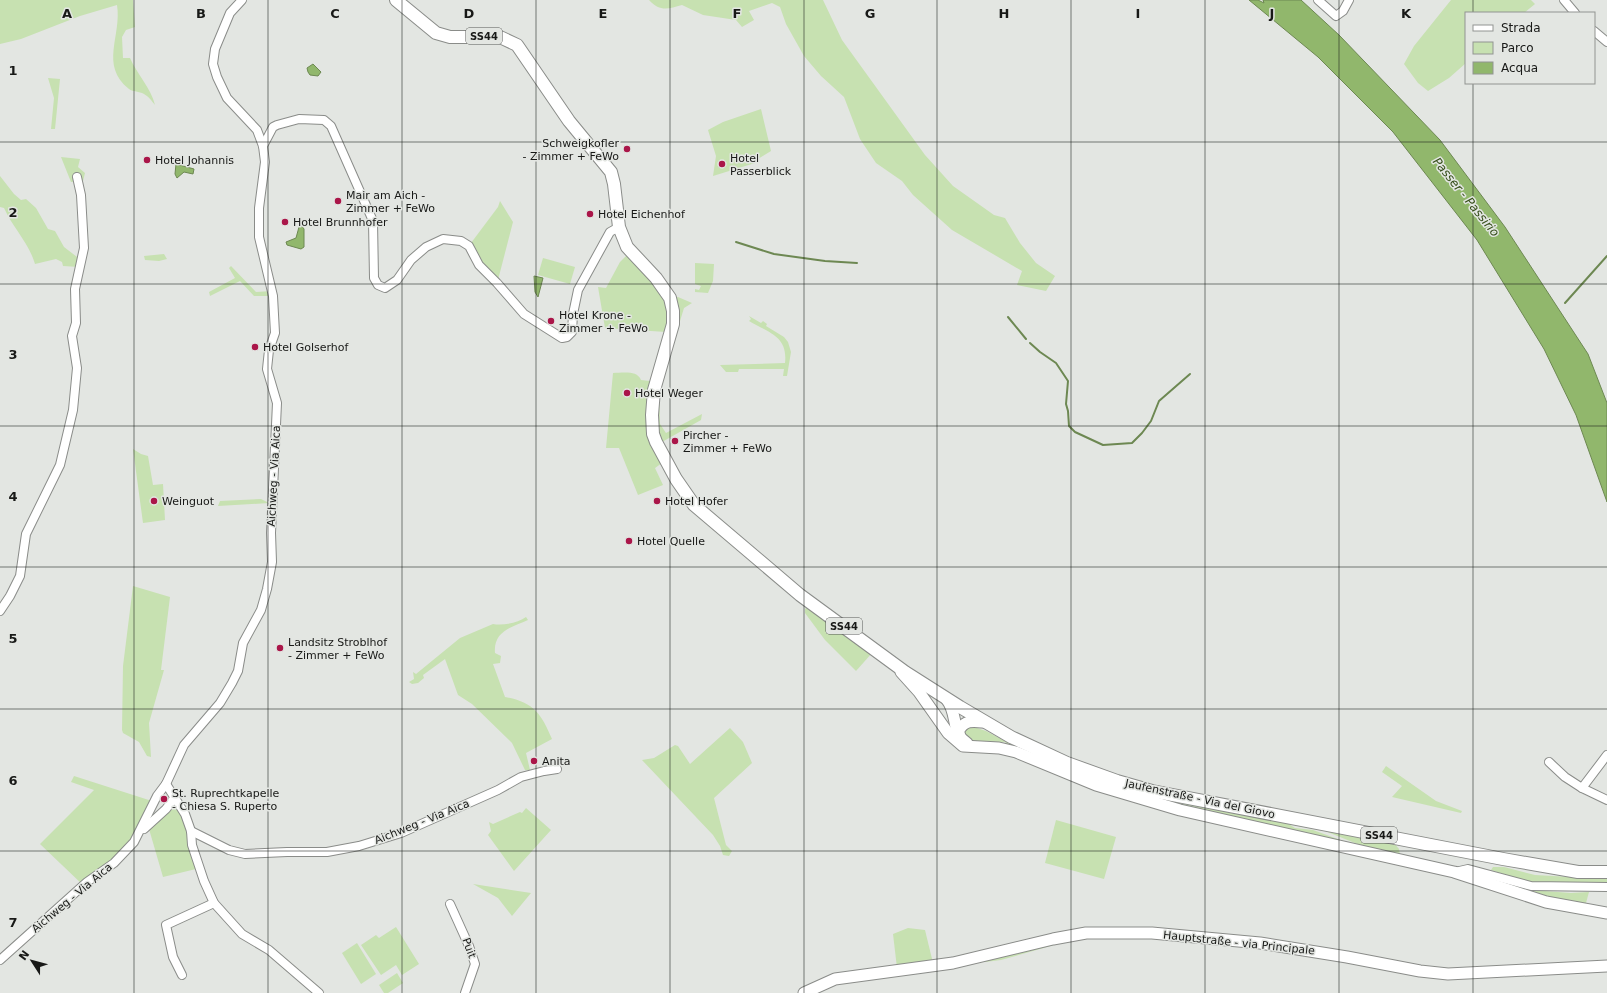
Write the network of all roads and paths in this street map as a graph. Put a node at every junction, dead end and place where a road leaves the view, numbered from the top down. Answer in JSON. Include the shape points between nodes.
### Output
{"nodes":[{"id":1,"x":242,"y":0,"type":"edge"},
{"id":2,"x":396,"y":0,"type":"edge"},
{"id":3,"x":1318,"y":0,"type":"edge"},
{"id":4,"x":1348,"y":0,"type":"edge"},
{"id":5,"x":1564,"y":0,"type":"edge"},
{"id":6,"x":1574,"y":12,"type":"edge"},
{"id":7,"x":1595,"y":32,"type":"edge"},
{"id":8,"x":1607,"y":42,"type":"edge"},
{"id":9,"x":263,"y":146,"type":"junction"},
{"id":10,"x":77,"y":177,"type":"dead end"},
{"id":11,"x":619,"y":227,"type":"junction"},
{"id":12,"x":0,"y":611,"type":"edge"},
{"id":13,"x":878,"y":652,"type":"junction"},
{"id":14,"x":955,"y":706,"type":"junction"},
{"id":15,"x":982,"y":722,"type":"junction"},
{"id":16,"x":948,"y":733,"type":"junction"},
{"id":17,"x":959,"y":737,"type":"junction"},
{"id":18,"x":973,"y":746,"type":"junction"},
{"id":19,"x":1607,"y":755,"type":"edge"},
{"id":20,"x":1549,"y":762,"type":"dead end"},
{"id":21,"x":557,"y":769,"type":"dead end"},
{"id":22,"x":166,"y":784,"type":"junction"},
{"id":23,"x":1582,"y":788,"type":"junction"},
{"id":24,"x":175,"y":796,"type":"junction"},
{"id":25,"x":1607,"y":800,"type":"edge"},
{"id":26,"x":191,"y":831,"type":"junction"},
{"id":27,"x":141,"y":832,"type":"junction"},
{"id":28,"x":1454,"y":872,"type":"junction"},
{"id":29,"x":1607,"y":872,"type":"edge"},
{"id":30,"x":1607,"y":887,"type":"edge"},
{"id":31,"x":214,"y":903,"type":"junction"},
{"id":32,"x":450,"y":904,"type":"dead end"},
{"id":33,"x":1607,"y":913,"type":"edge"},
{"id":34,"x":0,"y":960,"type":"edge"},
{"id":35,"x":1607,"y":966,"type":"edge"},
{"id":36,"x":182,"y":975,"type":"dead end"},
{"id":37,"x":319,"y":993,"type":"edge"},
{"id":38,"x":465,"y":993,"type":"edge"},
{"id":39,"x":804,"y":993,"type":"edge"}],
"edges":[{"from":1,"to":9,"type":"street","name":"Aichweg - Via Aica","via":[[230,13],[215,49],[213,64],[227,98],[257,130]]},
{"from":2,"to":11,"type":"main road","name":"Jaufenstraße - Via del Giovo","number":"SS44","via":[[436,33],[450,37],[500,37],[517,45],[569,120],[611,172]]},
{"from":3,"to":4,"type":"street","via":[[1336,16],[1343,11]]},
{"from":5,"to":6,"type":"street"},
{"from":7,"to":8,"type":"street"},
{"from":9,"to":11,"type":"street","name":"Aichweg - Via Aica","via":[[273,127],[292,120],[324,120],[331,126],[373,221],[373,271],[376,282],[381,287],[391,286],[411,260],[426,247],[443,239],[461,241],[469,246],[479,265],[524,314],[562,338],[572,332],[572,314],[578,290],[610,232]]},
{"from":9,"to":22,"type":"street","name":"Aichweg - Via Aica","via":[[264,177],[259,208],[259,237],[274,308],[275,333],[269,350],[267,369],[277,403],[271,569],[261,610],[243,643],[235,676],[220,703],[184,745]]},
{"from":10,"to":12,"type":"street","via":[[81,195],[84,248],[75,289],[76,323],[72,336],[77,382],[59,470],[26,534],[20,576]]},
{"from":11,"to":13,"type":"main road","name":"Jaufenstraße - Via del Giovo","number":"SS44","via":[[627,248],[656,278],[670,298],[673,311],[672,324],[657,375],[652,415],[653,434],[676,479],[694,505],[800,594]]},
{"from":13,"to":14,"type":"main road","name":"Jaufenstraße - Via del Giovo","number":"SS44"},
{"from":13,"to":16,"type":"street","via":[[919,692]]},
{"from":14,"to":15,"type":"main road","name":"Jaufenstraße - Via del Giovo","number":"SS44"},
{"from":14,"to":16,"type":"street","via":[[945,717]]},
{"from":14,"to":17,"type":"street"},
{"from":15,"to":17,"type":"street","via":[[964,723],[959,730]]},
{"from":15,"to":29,"type":"main road","name":"Jaufenstraße - Via del Giovo","number":"SS44","via":[[1067,763],[1152,791],[1503,860],[1578,872]]},
{"from":16,"to":18,"type":"street","via":[[960,744]]},
{"from":17,"to":18,"type":"street"},
{"from":18,"to":28,"type":"street","via":[[1016,752],[1096,785],[1180,810]]},
{"from":19,"to":23,"type":"street"},
{"from":20,"to":23,"type":"street"},
{"from":21,"to":26,"type":"street","name":"Aichweg - Via Aica","via":[[521,777],[498,790],[401,833],[365,845],[327,852],[245,854],[229,850]]},
{"from":22,"to":24,"type":"street"},
{"from":22,"to":27,"type":"street","name":"Aichweg - Via Aica"},
{"from":23,"to":25,"type":"street"},
{"from":24,"to":26,"type":"street"},
{"from":24,"to":27,"type":"street","name":"Aichweg - Via Aica","via":[[166,809]]},
{"from":26,"to":31,"type":"street","via":[[192,845]]},
{"from":27,"to":34,"type":"street","name":"Aichweg - Via Aica","via":[[125,853],[88,882]]},
{"from":28,"to":30,"type":"street","via":[[1468,868],[1531,886]]},
{"from":28,"to":33,"type":"street","via":[[1539,900]]},
{"from":31,"to":36,"type":"street","via":[[166,925],[173,957]]},
{"from":31,"to":37,"type":"street","via":[[242,934],[269,950]]},
{"from":32,"to":38,"type":"street","name":"Puit","via":[[469,946],[474,964]]},
{"from":35,"to":39,"type":"street","name":"Hauptstraße - via Principale","via":[[1448,974],[1245,942],[1152,933],[1086,933],[1053,938],[953,963],[835,979]]}]}
